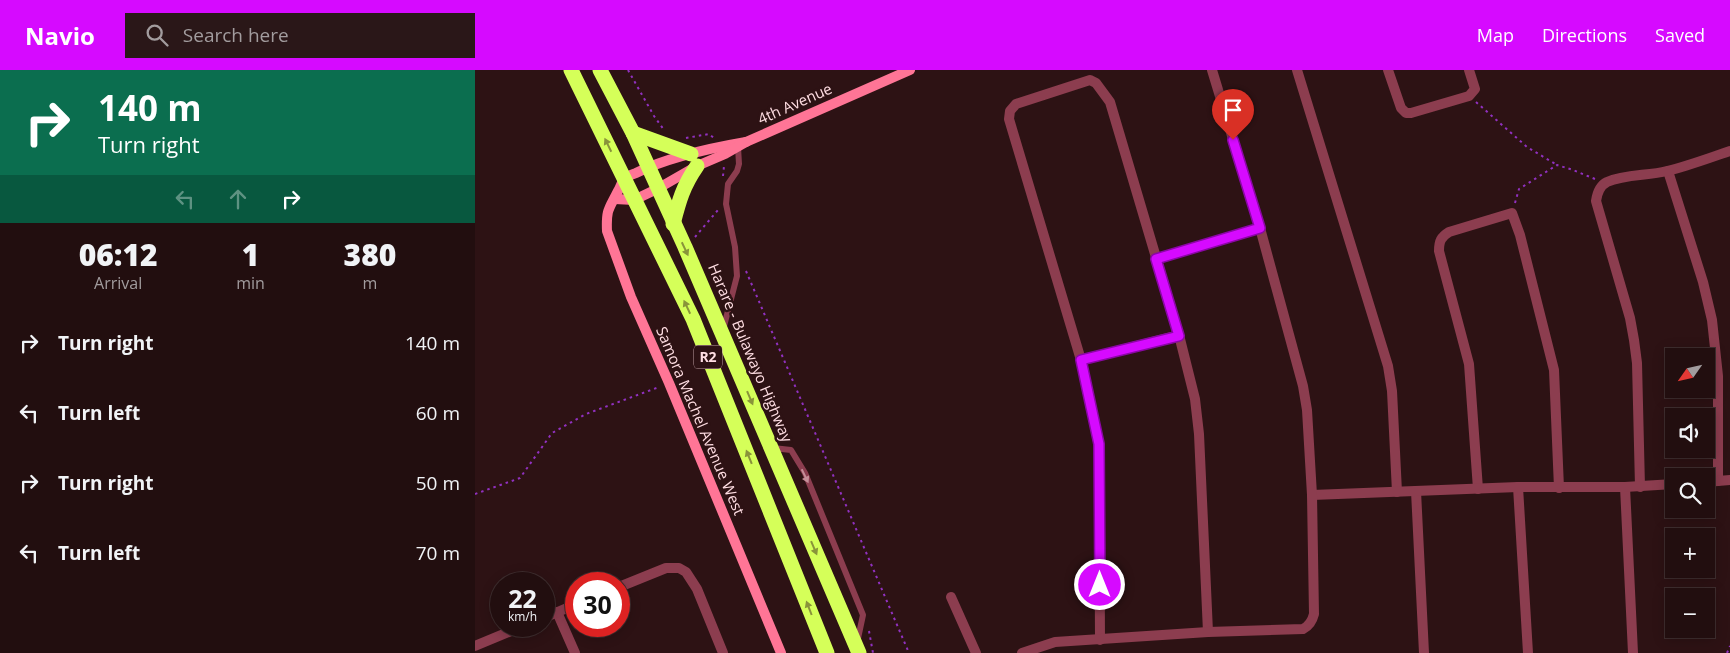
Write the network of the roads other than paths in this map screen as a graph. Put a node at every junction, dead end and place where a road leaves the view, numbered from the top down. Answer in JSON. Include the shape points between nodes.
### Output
{"nodes":[{"id":1,"x":571,"y":70,"type":"edge"},
{"id":2,"x":600,"y":70,"type":"edge"},
{"id":3,"x":910,"y":70,"type":"edge"},
{"id":4,"x":1212,"y":70,"type":"edge"},
{"id":5,"x":1297,"y":70,"type":"edge"},
{"id":6,"x":1388,"y":70,"type":"edge"},
{"id":7,"x":1469,"y":70,"type":"edge"},
{"id":8,"x":633,"y":133,"type":"junction"},
{"id":9,"x":742,"y":144,"type":"junction"},
{"id":10,"x":1730,"y":151,"type":"edge"},
{"id":11,"x":694,"y":160,"type":"junction"},
{"id":12,"x":647,"y":167,"type":"junction"},
{"id":13,"x":1668,"y":171,"type":"junction"},
{"id":14,"x":625,"y":178,"type":"junction"},
{"id":15,"x":657,"y":189,"type":"junction"},
{"id":16,"x":615,"y":199,"type":"junction"},
{"id":17,"x":635,"y":200,"type":"junction"},
{"id":18,"x":673,"y":224,"type":"junction"},
{"id":19,"x":1260,"y":228,"type":"junction"},
{"id":20,"x":1156,"y":259,"type":"junction"},
{"id":21,"x":722,"y":333,"type":"junction"},
{"id":22,"x":1179,"y":336,"type":"junction"},
{"id":23,"x":1081,"y":360,"type":"junction"},
{"id":24,"x":772,"y":448,"type":"junction"},
{"id":25,"x":1730,"y":480,"type":"edge"},
{"id":26,"x":1715,"y":481,"type":"edge"},
{"id":27,"x":1718,"y":481,"type":"junction"},
{"id":28,"x":1665,"y":485,"type":"edge"},
{"id":29,"x":1518,"y":487,"type":"junction"},
{"id":30,"x":1625,"y":487,"type":"junction"},
{"id":31,"x":1640,"y":487,"type":"junction"},
{"id":32,"x":1559,"y":488,"type":"junction"},
{"id":33,"x":1478,"y":489,"type":"junction"},
{"id":34,"x":1416,"y":491,"type":"junction"},
{"id":35,"x":1397,"y":492,"type":"junction"},
{"id":36,"x":1311,"y":495,"type":"junction"},
{"id":37,"x":630,"y":582,"type":"edge"},
{"id":38,"x":951,"y":597,"type":"dead end"},
{"id":39,"x":565,"y":609,"type":"edge"},
{"id":40,"x":557,"y":612,"type":"joint"},
{"id":41,"x":1209,"y":632,"type":"junction"},
{"id":42,"x":497,"y":637,"type":"edge"},
{"id":43,"x":1100,"y":640,"type":"junction"},
{"id":44,"x":475,"y":646,"type":"edge"},
{"id":45,"x":858,"y":650,"type":"edge"},
{"id":46,"x":575,"y":653,"type":"edge"},
{"id":47,"x":723,"y":653,"type":"edge"},
{"id":48,"x":781,"y":653,"type":"edge"},
{"id":49,"x":827,"y":653,"type":"edge"},
{"id":50,"x":976,"y":653,"type":"edge"},
{"id":51,"x":1022,"y":653,"type":"edge"},
{"id":52,"x":1424,"y":653,"type":"edge"},
{"id":53,"x":1528,"y":653,"type":"edge"},
{"id":54,"x":1633,"y":653,"type":"edge"}],
"edges":[{"from":14,"to":1,"type":"highway","number":"R2","one_way":true},
{"from":2,"to":8,"type":"highway","name":"Harare - Bulawayo Highway","number":"R2"},
{"from":3,"to":9,"type":"street","name":"4th Avenue"},
{"from":4,"to":19,"type":"street"},
{"from":5,"to":35,"type":"street","via":[[1388,366]]},
{"from":6,"to":7,"type":"street","via":[[1401,108],[1406,113],[1469,96],[1475,89]]},
{"from":8,"to":11,"type":"highway"},
{"from":8,"to":12,"type":"highway","name":"Harare - Bulawayo Highway","number":"R2"},
{"from":9,"to":11,"type":"street","name":"4th Avenue"},
{"from":9,"to":21,"type":"lane","via":[[737,171],[728,184],[726,204],[737,276]]},
{"from":10,"to":13,"type":"street"},
{"from":11,"to":12,"type":"street"},
{"from":11,"to":15,"type":"street"},
{"from":11,"to":18,"type":"highway"},
{"from":12,"to":14,"type":"street"},
{"from":12,"to":15,"type":"highway","name":"Harare - Bulawayo Highway","number":"R2"},
{"from":13,"to":27,"type":"street","via":[[1712,320],[1718,376]]},
{"from":13,"to":31,"type":"street","via":[[1605,183],[1596,201],[1634,340]]},
{"from":14,"to":16,"type":"street","name":"Samora Machel Avenue West"},
{"from":14,"to":17,"type":"highway","number":"R2"},
{"from":15,"to":17,"type":"street"},
{"from":15,"to":18,"type":"highway","name":"Harare - Bulawayo Highway","number":"R2"},
{"from":16,"to":17,"type":"street"},
{"from":16,"to":48,"type":"street","name":"Samora Machel Avenue West","via":[[609,206],[607,231],[631,297]]},
{"from":49,"to":17,"type":"highway","number":"R2","one_way":true,"via":[[693,319]]},
{"from":18,"to":21,"type":"highway","name":"Harare - Bulawayo Highway","number":"R2","one_way":true},
{"from":19,"to":20,"type":"street"},
{"from":19,"to":36,"type":"street","via":[[1303,386]]},
{"from":20,"to":22,"type":"street"},
{"from":20,"to":23,"type":"street","via":[[1110,102],[1096,83],[1090,80],[1013,106],[1009,119]]},
{"from":21,"to":24,"type":"highway","name":"Harare - Bulawayo Highway","number":"R2","one_way":true},
{"from":22,"to":23,"type":"street"},
{"from":22,"to":41,"type":"street","via":[[1195,399],[1199,434]]},
{"from":23,"to":43,"type":"street","via":[[1099,444]]},
{"from":24,"to":45,"type":"highway","name":"Harare - Bulawayo Highway","number":"R2","one_way":true},
{"from":24,"to":45,"type":"lane","one_way":true,"via":[[791,450],[805,473],[863,615]]},
{"from":25,"to":27,"type":"street"},
{"from":26,"to":27,"type":"street"},
{"from":28,"to":31,"type":"street"},
{"from":29,"to":32,"type":"street"},
{"from":29,"to":33,"type":"street"},
{"from":29,"to":53,"type":"street"},
{"from":30,"to":31,"type":"street"},
{"from":30,"to":32,"type":"street"},
{"from":30,"to":54,"type":"street"},
{"from":32,"to":33,"type":"street","via":[[1554,370],[1512,213],[1449,232],[1439,242],[1469,364]]},
{"from":33,"to":34,"type":"street"},
{"from":34,"to":35,"type":"street"},
{"from":34,"to":52,"type":"street"},
{"from":35,"to":36,"type":"street"},
{"from":36,"to":41,"type":"street","via":[[1314,614],[1308,626],[1303,629]]},
{"from":37,"to":47,"type":"street","via":[[666,568],[679,568],[686,572],[697,589]]},
{"from":38,"to":50,"type":"street"},
{"from":39,"to":40,"type":"street"},
{"from":40,"to":46,"type":"street"},
{"from":41,"to":43,"type":"street"},
{"from":42,"to":44,"type":"street"},
{"from":43,"to":51,"type":"street","via":[[1055,642]]}]}
